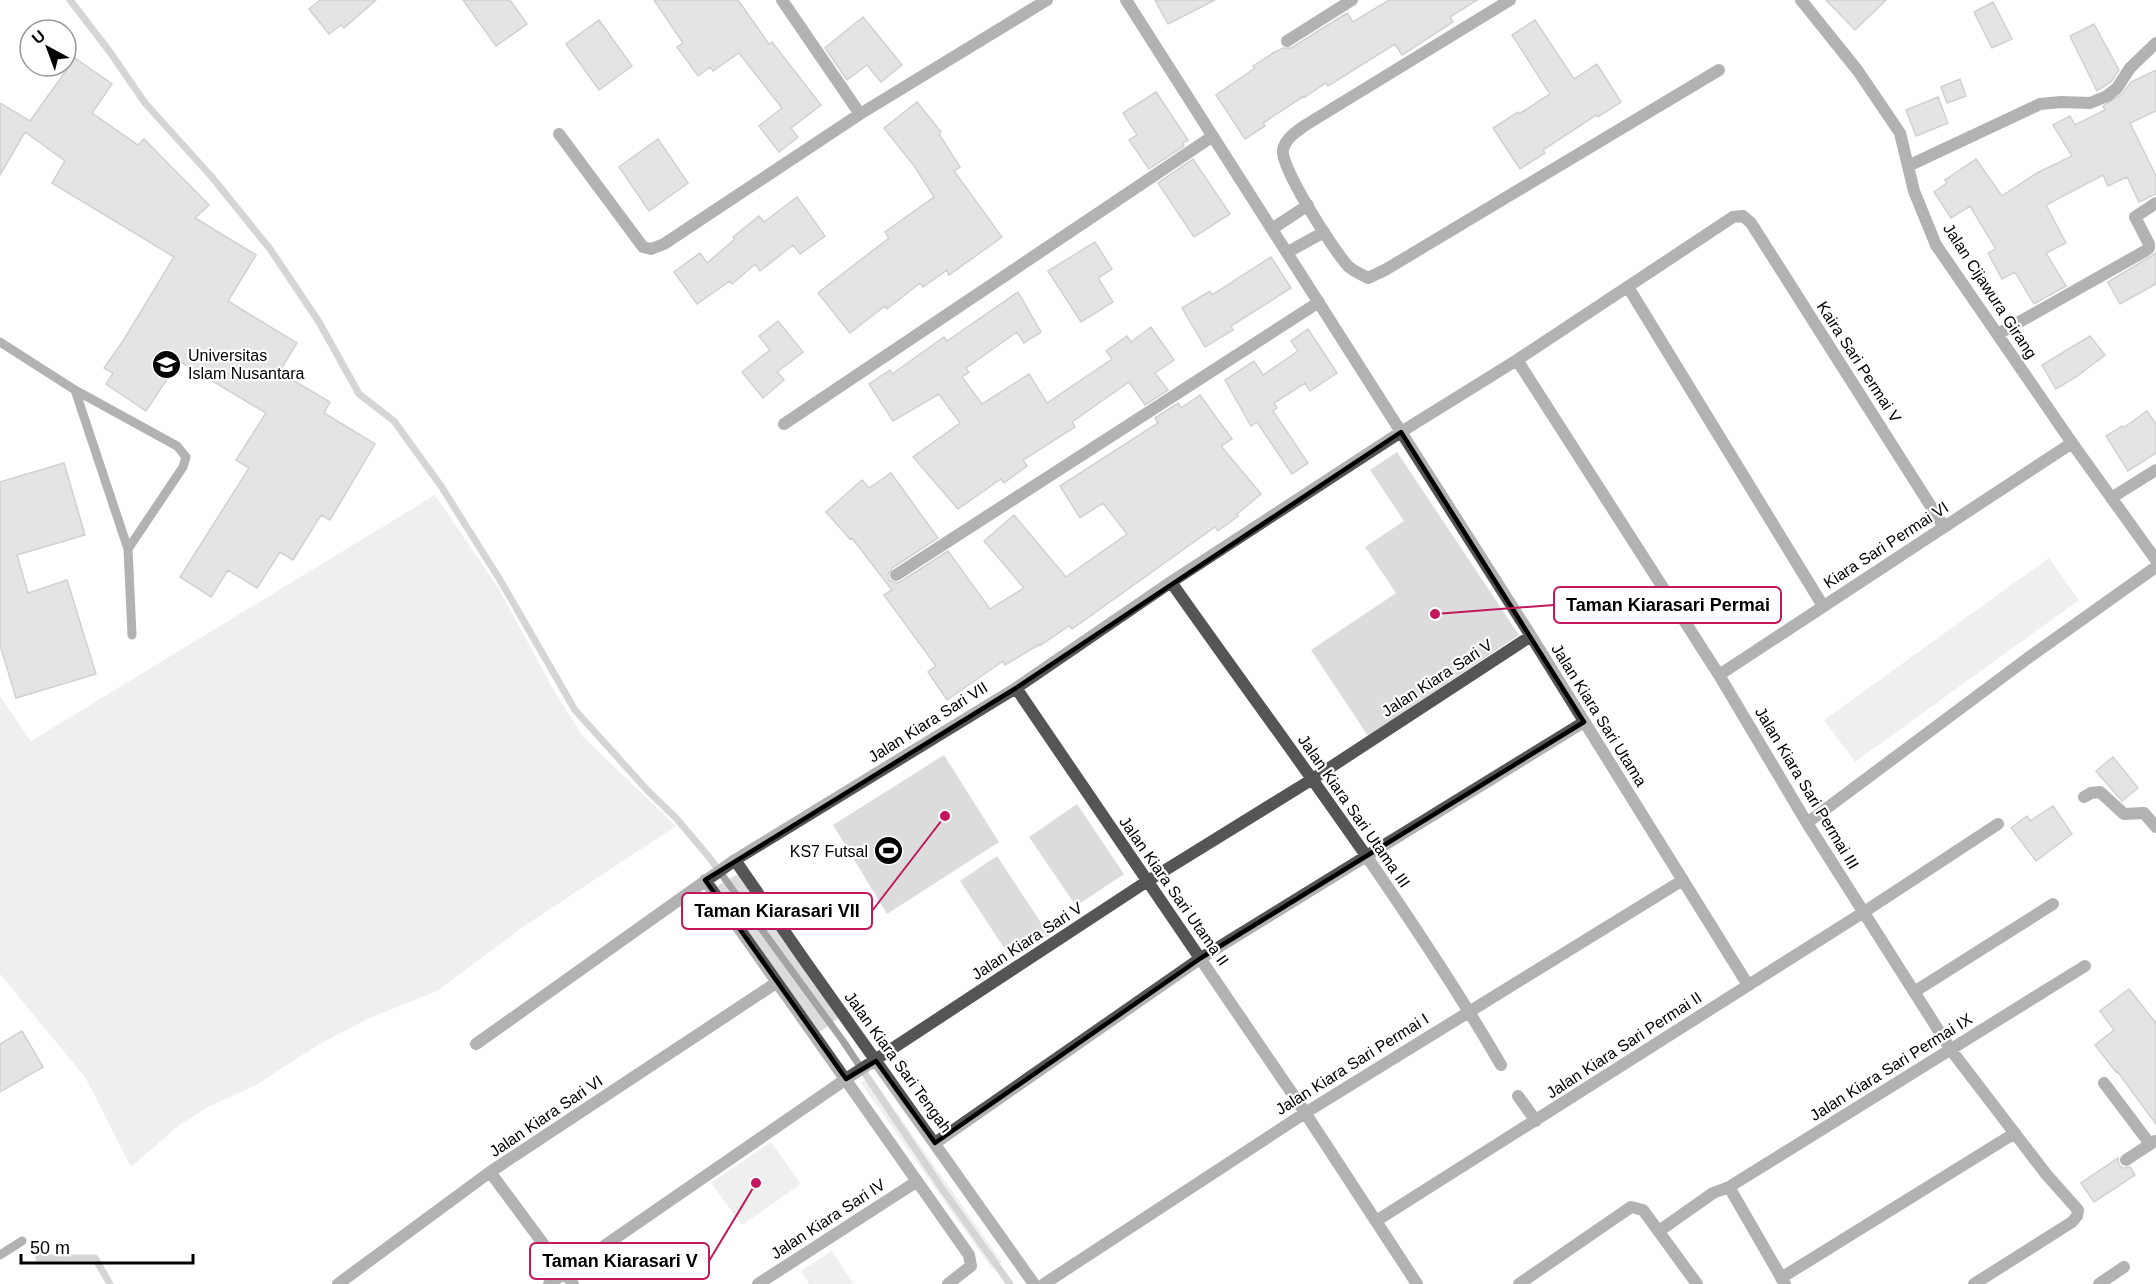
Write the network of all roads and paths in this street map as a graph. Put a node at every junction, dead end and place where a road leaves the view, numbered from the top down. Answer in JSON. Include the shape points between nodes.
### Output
{"nodes":[{"id":1,"x":782,"y":0,"type":"edge"},
{"id":2,"x":1047,"y":0,"type":"edge"},
{"id":3,"x":1126,"y":0,"type":"edge"},
{"id":4,"x":1352,"y":0,"type":"edge"},
{"id":5,"x":1510,"y":0,"type":"edge"},
{"id":6,"x":1801,"y":0,"type":"edge"},
{"id":7,"x":1287,"y":42,"type":"dead end"},
{"id":8,"x":2156,"y":44,"type":"edge"},
{"id":9,"x":1719,"y":70,"type":"dead end"},
{"id":10,"x":860,"y":114,"type":"junction"},
{"id":11,"x":559,"y":134,"type":"dead end"},
{"id":12,"x":1213,"y":136,"type":"junction"},
{"id":13,"x":1908,"y":166,"type":"junction"},
{"id":14,"x":2156,"y":203,"type":"edge"},
{"id":15,"x":1308,"y":205,"type":"junction"},
{"id":16,"x":1743,"y":216,"type":"joint"},
{"id":17,"x":1272,"y":229,"type":"junction"},
{"id":18,"x":1324,"y":232,"type":"junction"},
{"id":19,"x":1288,"y":252,"type":"junction"},
{"id":20,"x":1629,"y":287,"type":"junction"},
{"id":21,"x":1319,"y":302,"type":"junction"},
{"id":22,"x":1998,"y":334,"type":"junction"},
{"id":23,"x":0,"y":342,"type":"edge"},
{"id":24,"x":1517,"y":360,"type":"junction"},
{"id":25,"x":75,"y":390,"type":"junction"},
{"id":26,"x":784,"y":424,"type":"dead end"},
{"id":27,"x":1401,"y":432,"type":"junction"},
{"id":28,"x":2072,"y":443,"type":"junction"},
{"id":29,"x":2156,"y":470,"type":"edge"},
{"id":30,"x":2111,"y":498,"type":"junction"},
{"id":31,"x":1944,"y":527,"type":"junction"},
{"id":32,"x":128,"y":549,"type":"junction"},
{"id":33,"x":2156,"y":561,"type":"edge"},
{"id":34,"x":2156,"y":567,"type":"edge"},
{"id":35,"x":896,"y":575,"type":"dead end"},
{"id":36,"x":1171,"y":582,"type":"junction"},
{"id":37,"x":1823,"y":606,"type":"junction"},
{"id":38,"x":132,"y":635,"type":"dead end"},
{"id":39,"x":1531,"y":636,"type":"junction"},
{"id":40,"x":1719,"y":675,"type":"junction"},
{"id":41,"x":1016,"y":688,"type":"junction"},
{"id":42,"x":1584,"y":722,"type":"junction"},
{"id":43,"x":1311,"y":780,"type":"junction"},
{"id":44,"x":2084,"y":797,"type":"dead end"},
{"id":45,"x":1807,"y":823,"type":"junction"},
{"id":46,"x":1998,"y":824,"type":"dead end"},
{"id":47,"x":2156,"y":827,"type":"edge"},
{"id":48,"x":1367,"y":855,"type":"junction"},
{"id":49,"x":735,"y":860,"type":"junction"},
{"id":50,"x":715,"y":874,"type":"junction"},
{"id":51,"x":1683,"y":880,"type":"junction"},
{"id":52,"x":1146,"y":882,"type":"junction"},
{"id":53,"x":2053,"y":904,"type":"dead end"},
{"id":54,"x":1864,"y":912,"type":"junction"},
{"id":55,"x":1201,"y":958,"type":"junction"},
{"id":56,"x":2085,"y":966,"type":"dead end"},
{"id":57,"x":776,"y":983,"type":"junction"},
{"id":58,"x":1748,"y":985,"type":"junction"},
{"id":59,"x":1914,"y":992,"type":"junction"},
{"id":60,"x":1469,"y":1010,"type":"junction"},
{"id":61,"x":476,"y":1044,"type":"dead end"},
{"id":62,"x":1951,"y":1050,"type":"junction"},
{"id":63,"x":871,"y":1064,"type":"junction"},
{"id":64,"x":1501,"y":1065,"type":"dead end"},
{"id":65,"x":851,"y":1077,"type":"junction"},
{"id":66,"x":2104,"y":1083,"type":"dead end"},
{"id":67,"x":1518,"y":1096,"type":"dead end"},
{"id":68,"x":1305,"y":1113,"type":"junction"},
{"id":69,"x":1536,"y":1121,"type":"junction"},
{"id":70,"x":2015,"y":1133,"type":"junction"},
{"id":71,"x":2153,"y":1142,"type":"edge"},
{"id":72,"x":935,"y":1143,"type":"junction"},
{"id":73,"x":2126,"y":1160,"type":"dead end"},
{"id":74,"x":490,"y":1172,"type":"junction"},
{"id":75,"x":916,"y":1182,"type":"junction"},
{"id":76,"x":1729,"y":1187,"type":"junction"},
{"id":77,"x":1376,"y":1221,"type":"junction"},
{"id":78,"x":1659,"y":1231,"type":"junction"},
{"id":79,"x":22,"y":1241,"type":"dead end"},
{"id":80,"x":0,"y":1255,"type":"edge"},
{"id":81,"x":2124,"y":1267,"type":"dead end"},
{"id":82,"x":565,"y":1273,"type":"junction"},
{"id":83,"x":1783,"y":1281,"type":"edge"},
{"id":84,"x":338,"y":1284,"type":"edge"},
{"id":85,"x":549,"y":1284,"type":"edge"},
{"id":86,"x":573,"y":1284,"type":"edge"},
{"id":87,"x":758,"y":1284,"type":"edge"},
{"id":88,"x":948,"y":1284,"type":"edge"},
{"id":89,"x":1034,"y":1284,"type":"edge"},
{"id":90,"x":1044,"y":1284,"type":"edge"},
{"id":91,"x":1417,"y":1284,"type":"edge"},
{"id":92,"x":1519,"y":1284,"type":"edge"},
{"id":93,"x":1696,"y":1284,"type":"edge"},
{"id":94,"x":1974,"y":1284,"type":"edge"},
{"id":95,"x":2099,"y":1284,"type":"edge"}],
"edges":[{"from":1,"to":10,"type":"street"},
{"from":2,"to":10,"type":"street"},
{"from":3,"to":12,"type":"street","name":"Jalan Kiara Sari Utama"},
{"from":4,"to":7,"type":"street"},
{"from":5,"to":15,"type":"street","via":[[1290,137],[1283,150],[1286,166]]},
{"from":6,"to":13,"type":"street","name":"Jalan Cijawura Girang","via":[[1858,71],[1900,133]]},
{"from":8,"to":13,"type":"street","via":[[2108,96],[2090,103],[2040,104]]},
{"from":9,"to":18,"type":"street","via":[[1368,278],[1350,268]]},
{"from":10,"to":11,"type":"street","via":[[651,249],[642,247]]},
{"from":12,"to":17,"type":"street","name":"Jalan Kiara Sari Utama"},
{"from":12,"to":26,"type":"street"},
{"from":13,"to":22,"type":"street","name":"Jalan Cijawura Girang","via":[[1936,245]]},
{"from":14,"to":22,"type":"street","via":[[2135,217],[2149,248]]},
{"from":15,"to":17,"type":"street"},
{"from":15,"to":18,"type":"street"},
{"from":16,"to":20,"type":"street","name":"Jalan Kiara Sari VII","via":[[1733,217]]},
{"from":16,"to":31,"type":"street","name":"Kaira Sari Permai V"},
{"from":17,"to":19,"type":"street","name":"Jalan Kiara Sari Utama"},
{"from":18,"to":19,"type":"street"},
{"from":19,"to":21,"type":"street","name":"Jalan Kiara Sari Utama"},
{"from":20,"to":24,"type":"street","name":"Jalan Kiara Sari VII"},
{"from":20,"to":37,"type":"street"},
{"from":21,"to":27,"type":"street","name":"Jalan Kiara Sari Utama"},
{"from":21,"to":35,"type":"street"},
{"from":22,"to":28,"type":"street","name":"Jalan Cijawura Girang"},
{"from":23,"to":25,"type":"lane"},
{"from":24,"to":27,"type":"street","name":"Jalan Kiara Sari VII"},
{"from":24,"to":40,"type":"street","name":"Jalan Kiara Sari Permai III"},
{"from":25,"to":32,"type":"lane"},
{"from":25,"to":32,"type":"lane","via":[[177,446],[186,457]]},
{"from":27,"to":36,"type":"street","name":"Jalan Kiara Sari VII"},
{"from":27,"to":39,"type":"street","name":"Jalan Kiara Sari Utama"},
{"from":28,"to":30,"type":"street","name":"Jalan Cijawura Girang"},
{"from":28,"to":31,"type":"street","name":"Kiara Sari Permai VI"},
{"from":29,"to":30,"type":"street"},
{"from":30,"to":33,"type":"street","name":"Jalan Cijawura Girang"},
{"from":31,"to":37,"type":"street","name":"Kiara Sari Permai VI"},
{"from":32,"to":38,"type":"lane"},
{"from":34,"to":45,"type":"street"},
{"from":36,"to":41,"type":"street","name":"Jalan Kiara Sari VII"},
{"from":36,"to":43,"type":"street","name":"Jalan Kiara Sari Utama III"},
{"from":37,"to":40,"type":"street","name":"Kiara Sari Permai VI"},
{"from":39,"to":42,"type":"street","name":"Jalan Kiara Sari Utama"},
{"from":39,"to":43,"type":"street","name":"Jalan Kiara Sari V"},
{"from":40,"to":45,"type":"street","name":"Jalan Kiara Sari Permai III"},
{"from":41,"to":49,"type":"street","name":"Jalan Kiara Sari VII"},
{"from":41,"to":52,"type":"street","name":"Jalan Kiara Sari Utama II"},
{"from":42,"to":48,"type":"street"},
{"from":42,"to":51,"type":"street","name":"Jalan Kiara Sari Utama"},
{"from":43,"to":48,"type":"street","name":"Jalan Kiara Sari Utama III"},
{"from":43,"to":52,"type":"street","name":"Jalan Kiara Sari V"},
{"from":44,"to":47,"type":"street","via":[[2100,792],[2120,811],[2144,813]]},
{"from":45,"to":54,"type":"street","name":"Jalan Kiara Sari Permai III"},
{"from":46,"to":54,"type":"street","name":"Jalan Kiara Sari Permai II"},
{"from":48,"to":55,"type":"street"},
{"from":48,"to":60,"type":"street","name":"Jalan Kiara Sari Utama III"},
{"from":49,"to":50,"type":"street","name":"Jalan Kiara Sari VII"},
{"from":49,"to":63,"type":"street","name":"Jalan Kiara Sari Tengah"},
{"from":50,"to":57,"type":"street"},
{"from":50,"to":61,"type":"street","name":"Jalan Kiara Sari VII"},
{"from":51,"to":58,"type":"street","name":"Jalan Kiara Sari Utama"},
{"from":51,"to":60,"type":"street","name":"Jalan Kiara Sari Permai I"},
{"from":52,"to":55,"type":"street","name":"Jalan Kiara Sari Utama II"},
{"from":52,"to":63,"type":"street","name":"Jalan Kiara Sari V"},
{"from":53,"to":59,"type":"street"},
{"from":54,"to":58,"type":"street","name":"Jalan Kiara Sari Permai II"},
{"from":54,"to":59,"type":"street","name":"Jalan Kiara Sari Permai III"},
{"from":55,"to":68,"type":"street","name":"Jalan Kiara Sari Utama II"},
{"from":55,"to":72,"type":"street"},
{"from":56,"to":62,"type":"street","name":"Jalan Kiara Sari Permai IX"},
{"from":57,"to":65,"type":"street"},
{"from":57,"to":74,"type":"street","name":"Jalan Kiara Sari VI"},
{"from":58,"to":69,"type":"street","name":"Jalan Kiara Sari Permai II"},
{"from":59,"to":62,"type":"street","name":"Jalan Kiara Sari Permai III"},
{"from":60,"to":64,"type":"street","name":"Jalan Kiara Sari Utama III"},
{"from":60,"to":68,"type":"street","name":"Jalan Kiara Sari Permai I"},
{"from":62,"to":70,"type":"street","name":"Jalan Kiara Sari Permai III"},
{"from":62,"to":76,"type":"street","name":"Jalan Kiara Sari Permai IX"},
{"from":63,"to":65,"type":"street","name":"Jalan Kiara Sari V"},
{"from":63,"to":72,"type":"street","name":"Jalan Kiara Sari Tengah"},
{"from":65,"to":75,"type":"street"},
{"from":65,"to":82,"type":"street","name":"Jalan Kiara Sari V"},
{"from":66,"to":71,"type":"street"},
{"from":67,"to":69,"type":"street"},
{"from":68,"to":77,"type":"street"},
{"from":68,"to":90,"type":"street","name":"Jalan Kiara Sari Permai I"},
{"from":69,"to":77,"type":"street","name":"Jalan Kiara Sari Permai II"},
{"from":70,"to":83,"type":"street"},
{"from":70,"to":94,"type":"street","name":"Jalan Kiara Sari Permai III","via":[[2078,1210],[2077,1216]]},
{"from":71,"to":73,"type":"street"},
{"from":72,"to":89,"type":"street","name":"Jalan Kiara Sari Tengah"},
{"from":74,"to":82,"type":"street"},
{"from":74,"to":84,"type":"street","name":"Jalan Kiara Sari VI"},
{"from":75,"to":87,"type":"street","name":"Jalan Kiara Sari IV"},
{"from":75,"to":88,"type":"street","via":[[969,1255],[971,1266]]},
{"from":76,"to":78,"type":"street","name":"Jalan Kiara Sari Permai IX","via":[[1713,1193]]},
{"from":76,"to":83,"type":"street"},
{"from":77,"to":91,"type":"street"},
{"from":78,"to":92,"type":"street","via":[[1643,1210],[1631,1207]]},
{"from":78,"to":93,"type":"street"},
{"from":79,"to":80,"type":"lane"},
{"from":81,"to":95,"type":"street"},
{"from":82,"to":85,"type":"street","name":"Jalan Kiara Sari V"},
{"from":82,"to":86,"type":"street"}]}
